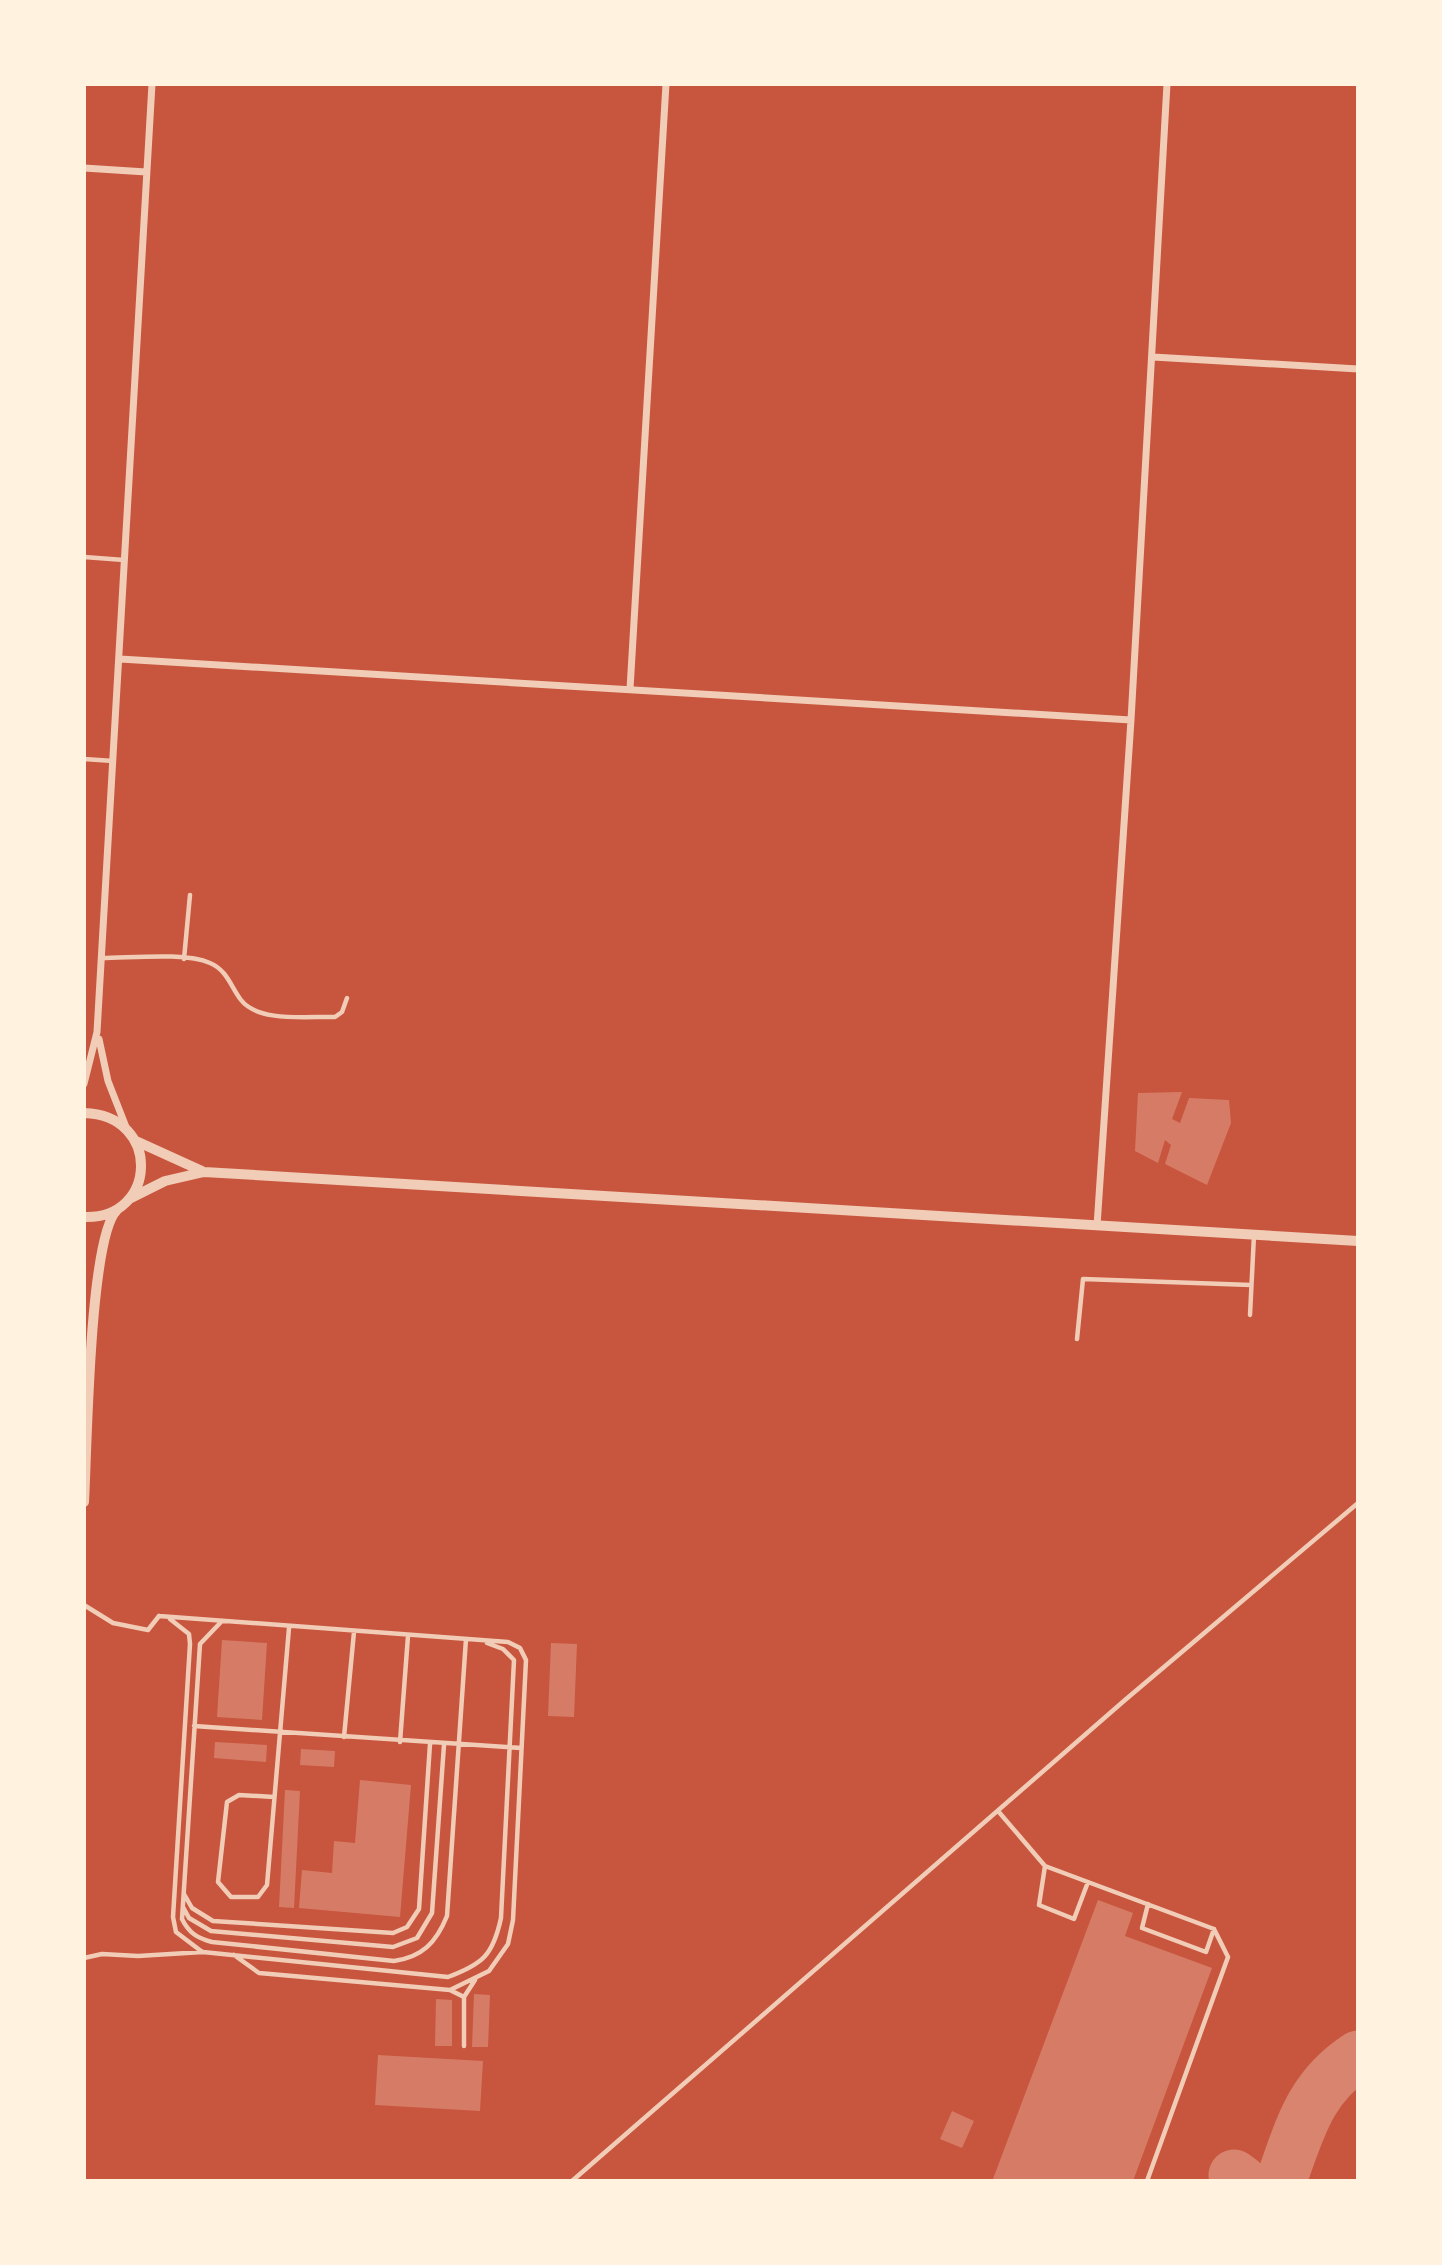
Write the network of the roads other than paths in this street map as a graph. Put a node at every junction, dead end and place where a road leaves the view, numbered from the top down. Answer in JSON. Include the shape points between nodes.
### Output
{"nodes":[{"id":1,"x":152,"y":84,"type":"edge"},
{"id":2,"x":666,"y":84,"type":"edge"},
{"id":3,"x":1167,"y":84,"type":"edge"},
{"id":4,"x":84,"y":168,"type":"edge"},
{"id":5,"x":146,"y":172,"type":"junction"},
{"id":6,"x":1153,"y":357,"type":"junction"},
{"id":7,"x":1358,"y":369,"type":"edge"},
{"id":8,"x":84,"y":557,"type":"edge"},
{"id":9,"x":125,"y":560,"type":"junction"},
{"id":10,"x":120,"y":659,"type":"junction"},
{"id":11,"x":630,"y":690,"type":"junction"},
{"id":12,"x":1130,"y":720,"type":"junction"},
{"id":13,"x":84,"y":759,"type":"edge"},
{"id":14,"x":114,"y":761,"type":"junction"},
{"id":15,"x":190,"y":895,"type":"dead end"},
{"id":16,"x":102,"y":958,"type":"junction"},
{"id":17,"x":184,"y":959,"type":"junction"},
{"id":18,"x":346,"y":998,"type":"dead end"},
{"id":19,"x":97,"y":1032,"type":"junction"},
{"id":20,"x":84,"y":1084,"type":"edge"},
{"id":21,"x":84,"y":1113,"type":"edge"},
{"id":22,"x":126,"y":1127,"type":"junction"},
{"id":23,"x":136,"y":1141,"type":"junction"},
{"id":24,"x":204,"y":1172,"type":"junction"},
{"id":25,"x":129,"y":1199,"type":"junction"},
{"id":26,"x":117,"y":1210,"type":"junction"},
{"id":27,"x":84,"y":1217,"type":"edge"},
{"id":28,"x":1097,"y":1226,"type":"junction"},
{"id":29,"x":1254,"y":1235,"type":"junction"},
{"id":30,"x":1358,"y":1241,"type":"edge"},
{"id":31,"x":1251,"y":1285,"type":"junction"},
{"id":32,"x":1250,"y":1315,"type":"dead end"},
{"id":33,"x":1077,"y":1339,"type":"dead end"},
{"id":34,"x":84,"y":1502,"type":"edge"},
{"id":35,"x":1358,"y":1503,"type":"edge"},
{"id":36,"x":84,"y":1605,"type":"edge"},
{"id":37,"x":159,"y":1616,"type":"junction"},
{"id":38,"x":222,"y":1622,"type":"junction"},
{"id":39,"x":289,"y":1628,"type":"junction"},
{"id":40,"x":354,"y":1632,"type":"junction"},
{"id":41,"x":408,"y":1636,"type":"junction"},
{"id":42,"x":466,"y":1639,"type":"junction"},
{"id":43,"x":482,"y":1641,"type":"junction"},
{"id":44,"x":194,"y":1726,"type":"junction"},
{"id":45,"x":280,"y":1731,"type":"junction"},
{"id":46,"x":344,"y":1737,"type":"junction"},
{"id":47,"x":400,"y":1742,"type":"junction"},
{"id":48,"x":430,"y":1744,"type":"junction"},
{"id":49,"x":444,"y":1745,"type":"junction"},
{"id":50,"x":458,"y":1746,"type":"junction"},
{"id":51,"x":510,"y":1748,"type":"junction"},
{"id":52,"x":521,"y":1748,"type":"junction"},
{"id":53,"x":274,"y":1797,"type":"junction"},
{"id":54,"x":998,"y":1811,"type":"junction"},
{"id":55,"x":1045,"y":1866,"type":"junction"},
{"id":56,"x":1088,"y":1882,"type":"junction"},
{"id":57,"x":183,"y":1893,"type":"junction"},
{"id":58,"x":1149,"y":1904,"type":"junction"},
{"id":59,"x":183,"y":1906,"type":"junction"},
{"id":60,"x":1214,"y":1929,"type":"junction"},
{"id":61,"x":203,"y":1952,"type":"junction"},
{"id":62,"x":234,"y":1955,"type":"junction"},
{"id":63,"x":84,"y":1958,"type":"edge"},
{"id":64,"x":475,"y":1980,"type":"junction"},
{"id":65,"x":450,"y":1990,"type":"junction"},
{"id":66,"x":464,"y":1997,"type":"junction"},
{"id":67,"x":464,"y":2046,"type":"dead end"},
{"id":68,"x":572,"y":2181,"type":"edge"},
{"id":69,"x":1147,"y":2181,"type":"edge"}],
"edges":[{"from":1,"to":5,"type":"street"},
{"from":2,"to":11,"type":"street"},
{"from":3,"to":6,"type":"street"},
{"from":4,"to":5,"type":"street"},
{"from":5,"to":9,"type":"street"},
{"from":6,"to":7,"type":"street"},
{"from":6,"to":12,"type":"street"},
{"from":8,"to":9,"type":"lane"},
{"from":9,"to":10,"type":"street"},
{"from":10,"to":11,"type":"street"},
{"from":10,"to":14,"type":"street"},
{"from":11,"to":12,"type":"street"},
{"from":12,"to":28,"type":"street"},
{"from":13,"to":14,"type":"lane"},
{"from":14,"to":16,"type":"street"},
{"from":15,"to":17,"type":"lane"},
{"from":16,"to":17,"type":"lane"},
{"from":16,"to":19,"type":"street"},
{"from":17,"to":18,"type":"lane","via":[[210,963],[226,975],[248,1006],[265,1013],[335,1017],[342,1012]]},
{"from":19,"to":20,"type":"street"},
{"from":19,"to":22,"type":"street","via":[[108,1081]]},
{"from":21,"to":22,"type":"street","via":[[106,1116]]},
{"from":22,"to":23,"type":"street"},
{"from":23,"to":24,"type":"street"},
{"from":23,"to":25,"type":"street","via":[[141,1171]]},
{"from":24,"to":25,"type":"street","via":[[165,1181]]},
{"from":24,"to":28,"type":"street"},
{"from":25,"to":26,"type":"street"},
{"from":26,"to":27,"type":"street"},
{"from":26,"to":34,"type":"street","via":[[106,1229],[97,1270]]},
{"from":28,"to":29,"type":"street"},
{"from":29,"to":30,"type":"street"},
{"from":29,"to":31,"type":"lane"},
{"from":31,"to":32,"type":"lane"},
{"from":31,"to":33,"type":"lane","via":[[1083,1279]]},
{"from":35,"to":54,"type":"lane"},
{"from":36,"to":37,"type":"lane","via":[[113,1623],[148,1630]]},
{"from":37,"to":38,"type":"lane"},
{"from":37,"to":61,"type":"lane","via":[[189,1634],[173,1917],[176,1932]]},
{"from":38,"to":39,"type":"lane"},
{"from":38,"to":44,"type":"lane","via":[[200,1644]]},
{"from":39,"to":40,"type":"lane"},
{"from":39,"to":45,"type":"lane"},
{"from":40,"to":41,"type":"lane"},
{"from":40,"to":46,"type":"lane"},
{"from":41,"to":42,"type":"lane"},
{"from":41,"to":47,"type":"lane"},
{"from":42,"to":43,"type":"lane"},
{"from":42,"to":50,"type":"lane"},
{"from":43,"to":51,"type":"lane","via":[[503,1649],[514,1660]]},
{"from":43,"to":52,"type":"lane","via":[[508,1642],[520,1648],[526,1660]]},
{"from":44,"to":45,"type":"lane"},
{"from":44,"to":57,"type":"lane"},
{"from":45,"to":46,"type":"lane"},
{"from":45,"to":53,"type":"lane"},
{"from":46,"to":47,"type":"lane"},
{"from":47,"to":48,"type":"lane"},
{"from":48,"to":49,"type":"lane"},
{"from":48,"to":57,"type":"lane","via":[[419,1909],[407,1927],[393,1933],[213,1921],[192,1908]]},
{"from":49,"to":50,"type":"lane"},
{"from":49,"to":59,"type":"lane","via":[[432,1913],[417,1938],[393,1947],[211,1931],[189,1918]]},
{"from":50,"to":51,"type":"lane"},
{"from":50,"to":59,"type":"lane","via":[[447,1916],[427,1949],[412,1958],[394,1961],[212,1942],[188,1930],[181,1919]]},
{"from":51,"to":52,"type":"lane"},
{"from":51,"to":62,"type":"lane","via":[[501,1918],[496,1939],[481,1962],[448,1977]]},
{"from":52,"to":64,"type":"lane","via":[[513,1920],[500,1958]]},
{"from":53,"to":53,"type":"lane","via":[[239,1795],[227,1802],[218,1882],[230,1896],[252,1899],[264,1892]]},
{"from":54,"to":55,"type":"lane"},
{"from":54,"to":68,"type":"lane"},
{"from":55,"to":56,"type":"lane"},
{"from":55,"to":56,"type":"lane","via":[[1039,1905],[1074,1919]]},
{"from":56,"to":58,"type":"lane"},
{"from":57,"to":59,"type":"lane"},
{"from":58,"to":60,"type":"lane"},
{"from":58,"to":60,"type":"lane","via":[[1142,1928],[1154,1933],[1206,1952]]},
{"from":60,"to":69,"type":"lane","via":[[1228,1957]]},
{"from":61,"to":62,"type":"lane"},
{"from":61,"to":63,"type":"lane"},
{"from":62,"to":65,"type":"lane","via":[[259,1973]]},
{"from":64,"to":65,"type":"lane"},
{"from":64,"to":66,"type":"lane"},
{"from":65,"to":66,"type":"lane"},
{"from":66,"to":67,"type":"lane"}]}
